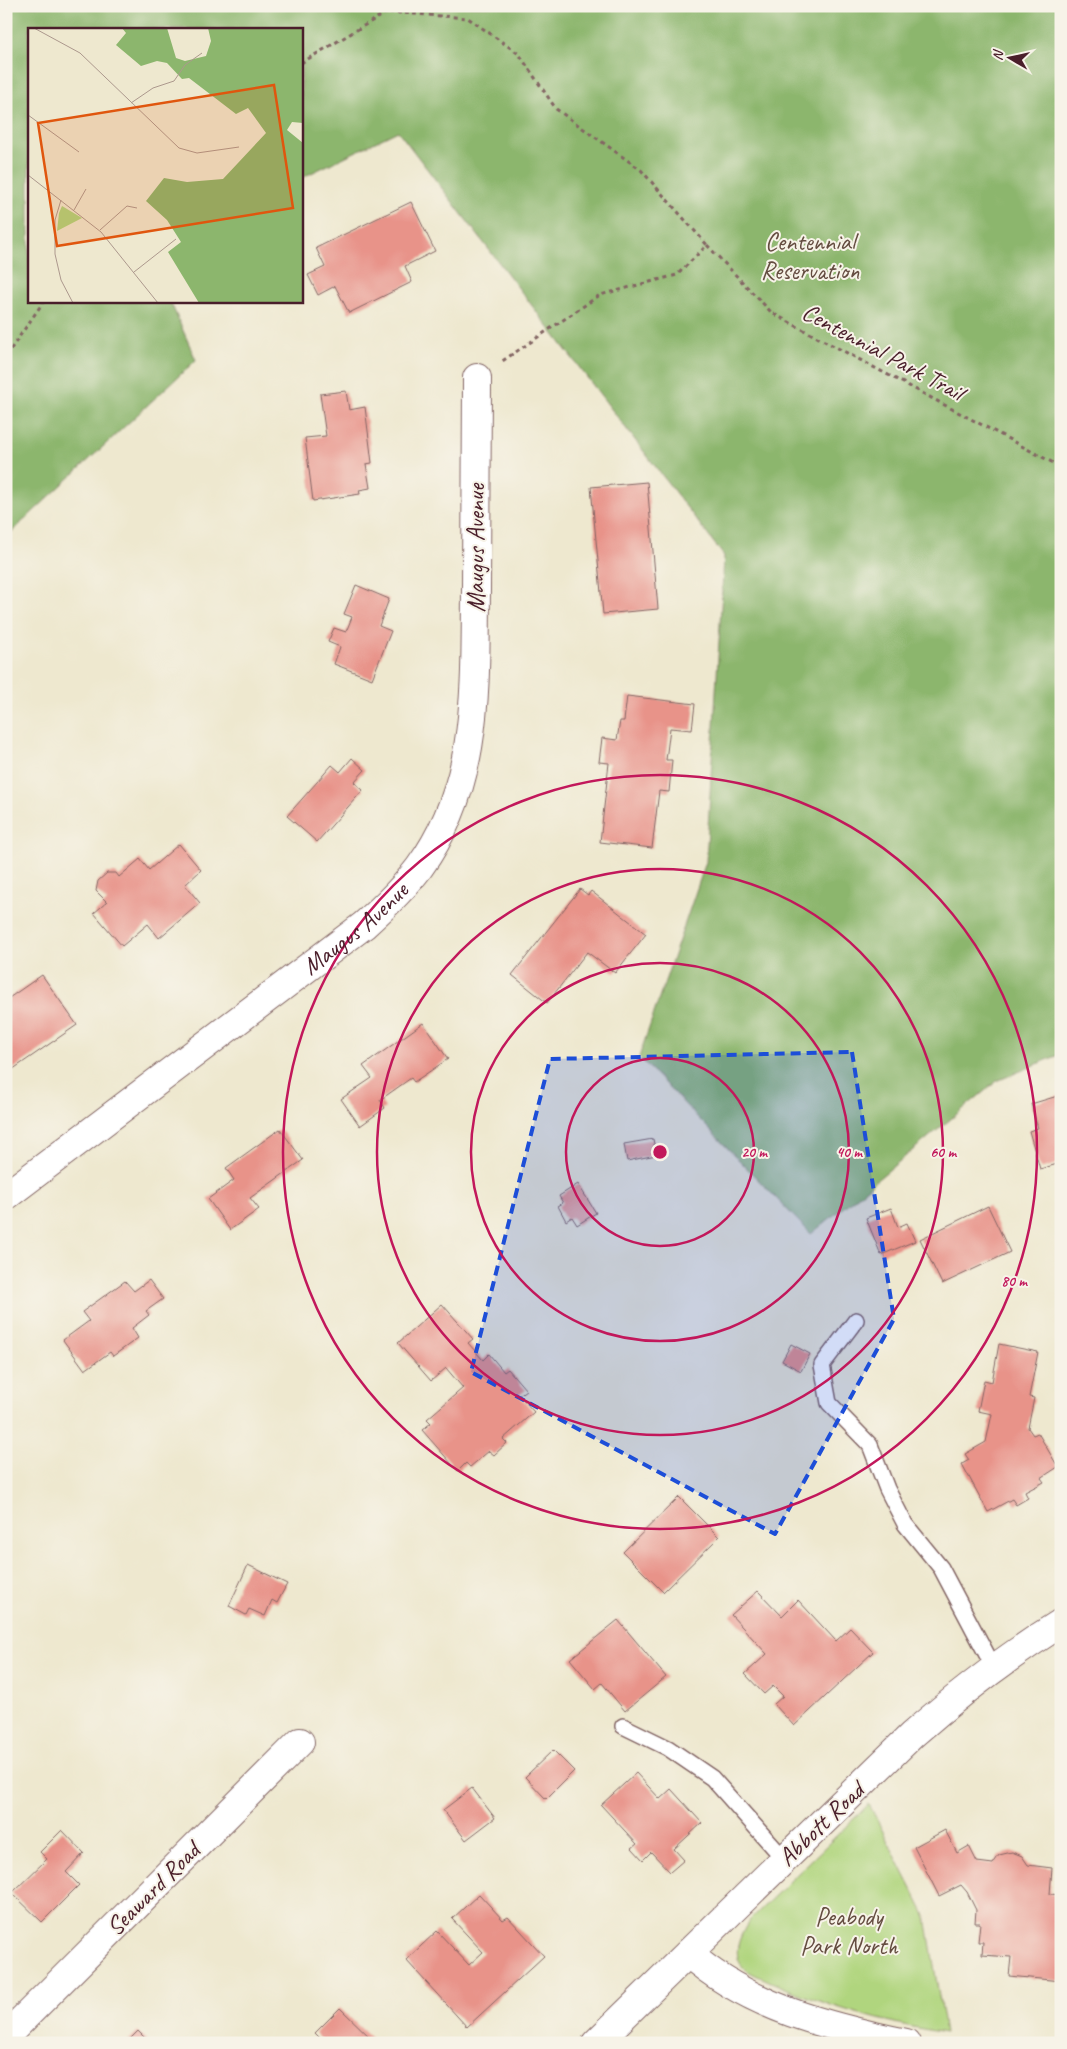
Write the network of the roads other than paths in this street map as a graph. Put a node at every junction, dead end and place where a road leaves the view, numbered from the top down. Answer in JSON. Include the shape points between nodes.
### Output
{"nodes":[{"id":1,"x":477,"y":378,"type":"road end"},
{"id":2,"x":6,"y":1196,"type":"edge"},
{"id":3,"x":856,"y":1320,"type":"dead end"},
{"id":4,"x":1061,"y":1623,"type":"edge"},
{"id":5,"x":994,"y":1668,"type":"junction"},
{"id":6,"x":623,"y":1726,"type":"dead end"},
{"id":7,"x":300,"y":1742,"type":"dead end"},
{"id":8,"x":785,"y":1860,"type":"junction"},
{"id":9,"x":689,"y":1954,"type":"junction"},
{"id":10,"x":6,"y":2036,"type":"edge"},
{"id":11,"x":596,"y":2043,"type":"edge"},
{"id":12,"x":906,"y":2043,"type":"edge"}],
"edges":[{"from":1,"to":2,"type":"street","name":"Maugus Avenue","via":[[474,714],[464,772],[433,845],[404,886],[364,925]]},
{"from":3,"to":5,"type":"lane","via":[[822,1365],[829,1403],[870,1445],[886,1489],[905,1524],[941,1568]]},
{"from":4,"to":5,"type":"street","name":"Abbott Road"},
{"from":5,"to":8,"type":"street","name":"Abbott Road","via":[[912,1735]]},
{"from":6,"to":8,"type":"lane","via":[[668,1748],[712,1778]]},
{"from":7,"to":10,"type":"street","name":"Seaward Road"},
{"from":8,"to":9,"type":"street","name":"Abbott Road"},
{"from":9,"to":11,"type":"street","name":"Abbott Road"},
{"from":9,"to":12,"type":"street","via":[[720,1980],[769,2004],[821,2022]]}]}
